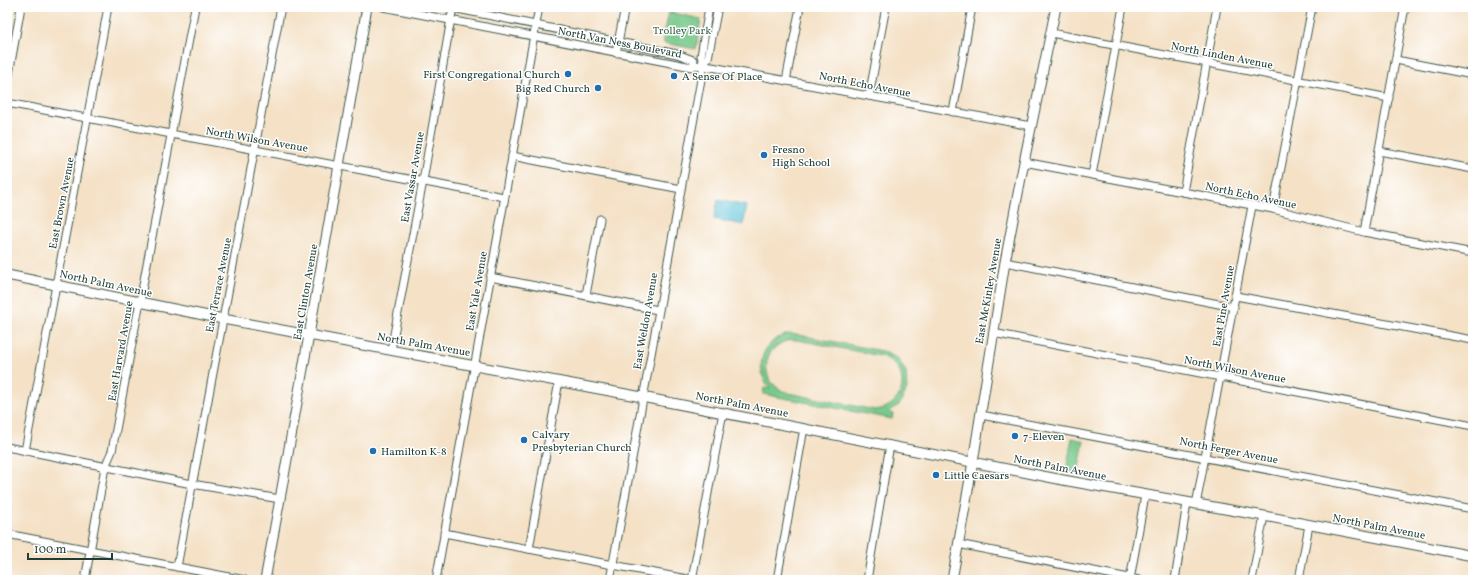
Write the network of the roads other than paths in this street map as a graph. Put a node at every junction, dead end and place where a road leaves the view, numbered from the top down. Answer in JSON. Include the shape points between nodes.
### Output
{"nodes":[{"id":1,"x":21,"y":7,"type":"edge"},
{"id":2,"x":108,"y":7,"type":"edge"},
{"id":3,"x":195,"y":7,"type":"edge"},
{"id":4,"x":281,"y":7,"type":"edge"},
{"id":5,"x":367,"y":7,"type":"edge"},
{"id":6,"x":383,"y":7,"type":"edge"},
{"id":7,"x":451,"y":7,"type":"edge"},
{"id":8,"x":538,"y":7,"type":"edge"},
{"id":9,"x":625,"y":7,"type":"edge"},
{"id":10,"x":709,"y":7,"type":"edge"},
{"id":11,"x":718,"y":7,"type":"edge"},
{"id":12,"x":800,"y":7,"type":"edge"},
{"id":13,"x":886,"y":7,"type":"edge"},
{"id":14,"x":972,"y":7,"type":"edge"},
{"id":15,"x":1056,"y":7,"type":"edge"},
{"id":16,"x":1123,"y":7,"type":"edge"},
{"id":17,"x":1218,"y":7,"type":"edge"},
{"id":18,"x":1312,"y":7,"type":"edge"},
{"id":19,"x":1405,"y":7,"type":"edge"},
{"id":20,"x":450,"y":20,"type":"junction"},
{"id":21,"x":535,"y":24,"type":"junction"},
{"id":22,"x":1051,"y":33,"type":"junction"},
{"id":23,"x":533,"y":36,"type":"junction"},
{"id":24,"x":618,"y":42,"type":"junction"},
{"id":25,"x":1116,"y":46,"type":"junction"},
{"id":26,"x":616,"y":53,"type":"junction"},
{"id":27,"x":1396,"y":60,"type":"junction"},
{"id":28,"x":1207,"y":63,"type":"junction"},
{"id":29,"x":695,"y":65,"type":"junction"},
{"id":30,"x":704,"y":66,"type":"junction"},
{"id":31,"x":1473,"y":75,"type":"edge"},
{"id":32,"x":1298,"y":80,"type":"junction"},
{"id":33,"x":786,"y":81,"type":"junction"},
{"id":34,"x":7,"y":85,"type":"edge"},
{"id":35,"x":869,"y":96,"type":"junction"},
{"id":36,"x":1388,"y":98,"type":"junction"},
{"id":37,"x":7,"y":103,"type":"edge"},
{"id":38,"x":953,"y":112,"type":"junction"},
{"id":39,"x":88,"y":118,"type":"junction"},
{"id":40,"x":1031,"y":126,"type":"junction"},
{"id":41,"x":172,"y":134,"type":"junction"},
{"id":42,"x":255,"y":150,"type":"junction"},
{"id":43,"x":1379,"y":150,"type":"junction"},
{"id":44,"x":512,"y":156,"type":"junction"},
{"id":45,"x":1024,"y":162,"type":"junction"},
{"id":46,"x":338,"y":165,"type":"junction"},
{"id":47,"x":1473,"y":169,"type":"edge"},
{"id":48,"x":1092,"y":175,"type":"junction"},
{"id":49,"x":423,"y":181,"type":"junction"},
{"id":50,"x":681,"y":189,"type":"junction"},
{"id":51,"x":1183,"y":192,"type":"junction"},
{"id":52,"x":504,"y":197,"type":"junction"},
{"id":53,"x":1252,"y":206,"type":"junction"},
{"id":54,"x":1273,"y":210,"type":"junction"},
{"id":55,"x":600,"y":219,"type":"dead end"},
{"id":56,"x":1364,"y":232,"type":"junction"},
{"id":57,"x":1473,"y":253,"type":"edge"},
{"id":58,"x":1005,"y":262,"type":"junction"},
{"id":59,"x":7,"y":276,"type":"edge"},
{"id":60,"x":490,"y":277,"type":"junction"},
{"id":61,"x":57,"y":285,"type":"junction"},
{"id":62,"x":586,"y":295,"type":"junction"},
{"id":63,"x":1236,"y":296,"type":"junction"},
{"id":64,"x":140,"y":303,"type":"junction"},
{"id":65,"x":1234,"y":307,"type":"junction"},
{"id":66,"x":658,"y":310,"type":"junction"},
{"id":67,"x":223,"y":319,"type":"junction"},
{"id":68,"x":993,"y":333,"type":"junction"},
{"id":69,"x":310,"y":335,"type":"junction"},
{"id":70,"x":1473,"y":340,"type":"edge"},
{"id":71,"x":390,"y":350,"type":"junction"},
{"id":72,"x":474,"y":365,"type":"junction"},
{"id":73,"x":1221,"y":377,"type":"junction"},
{"id":74,"x":560,"y":381,"type":"junction"},
{"id":75,"x":642,"y":396,"type":"junction"},
{"id":76,"x":723,"y":412,"type":"junction"},
{"id":77,"x":981,"y":415,"type":"junction"},
{"id":78,"x":1473,"y":426,"type":"edge"},
{"id":79,"x":804,"y":428,"type":"junction"},
{"id":80,"x":890,"y":445,"type":"junction"},
{"id":81,"x":7,"y":447,"type":"edge"},
{"id":82,"x":25,"y":451,"type":"junction"},
{"id":83,"x":1205,"y":457,"type":"junction"},
{"id":84,"x":973,"y":462,"type":"junction"},
{"id":85,"x":105,"y":467,"type":"junction"},
{"id":86,"x":192,"y":484,"type":"junction"},
{"id":87,"x":1145,"y":495,"type":"junction"},
{"id":88,"x":280,"y":499,"type":"junction"},
{"id":89,"x":1191,"y":504,"type":"junction"},
{"id":90,"x":1473,"y":509,"type":"edge"},
{"id":91,"x":1264,"y":516,"type":"junction"},
{"id":92,"x":1309,"y":525,"type":"junction"},
{"id":93,"x":444,"y":533,"type":"junction"},
{"id":94,"x":7,"y":534,"type":"edge"},
{"id":95,"x":958,"y":544,"type":"junction"},
{"id":96,"x":90,"y":549,"type":"junction"},
{"id":97,"x":529,"y":549,"type":"junction"},
{"id":98,"x":1473,"y":556,"type":"edge"},
{"id":99,"x":613,"y":564,"type":"junction"},
{"id":100,"x":177,"y":567,"type":"junction"},
{"id":101,"x":1473,"y":573,"type":"edge"},
{"id":102,"x":1127,"y":579,"type":"edge"},
{"id":103,"x":85,"y":580,"type":"edge"},
{"id":104,"x":245,"y":580,"type":"edge"},
{"id":105,"x":265,"y":580,"type":"edge"},
{"id":106,"x":436,"y":580,"type":"edge"},
{"id":107,"x":610,"y":580,"type":"edge"},
{"id":108,"x":692,"y":580,"type":"edge"},
{"id":109,"x":776,"y":580,"type":"edge"},
{"id":110,"x":867,"y":580,"type":"edge"},
{"id":111,"x":952,"y":580,"type":"edge"},
{"id":112,"x":1139,"y":580,"type":"edge"},
{"id":113,"x":1175,"y":580,"type":"edge"},
{"id":114,"x":1252,"y":580,"type":"edge"},
{"id":115,"x":1299,"y":580,"type":"edge"},
{"id":116,"x":1472,"y":580,"type":"edge"}],
"edges":[{"from":1,"to":34,"type":"street"},
{"from":2,"to":39,"type":"street","name":"East Brown Avenue"},
{"from":3,"to":41,"type":"street","name":"East Harvard Avenue"},
{"from":4,"to":42,"type":"street","name":"East Terrace Avenue"},
{"from":5,"to":46,"type":"main road","name":"East Clinton Avenue"},
{"from":6,"to":20,"type":"street","name":"North Van Ness Boulevard"},
{"from":7,"to":20,"type":"street","name":"East Vassar Avenue"},
{"from":7,"to":21,"type":"street","name":"North Van Ness Boulevard"},
{"from":8,"to":21,"type":"street","name":"East Yale Avenue"},
{"from":9,"to":24,"type":"street"},
{"from":10,"to":30,"type":"street","name":"East Weldon Avenue","via":[[701,56]]},
{"from":11,"to":30,"type":"street","name":"East Weldon Avenue","via":[[708,58]]},
{"from":12,"to":33,"type":"street"},
{"from":13,"to":35,"type":"street"},
{"from":14,"to":38,"type":"street"},
{"from":15,"to":22,"type":"main road","name":"East McKinley Avenue"},
{"from":16,"to":25,"type":"street"},
{"from":17,"to":28,"type":"street"},
{"from":18,"to":32,"type":"street"},
{"from":19,"to":27,"type":"street"},
{"from":20,"to":23,"type":"street","name":"North Van Ness Boulevard"},
{"from":20,"to":49,"type":"street","name":"East Vassar Avenue"},
{"from":21,"to":23,"type":"street","name":"East Yale Avenue"},
{"from":21,"to":24,"type":"street","name":"North Van Ness Boulevard"},
{"from":22,"to":25,"type":"street","name":"North Linden Avenue"},
{"from":22,"to":40,"type":"main road","name":"East McKinley Avenue"},
{"from":23,"to":26,"type":"street","name":"North Van Ness Boulevard"},
{"from":23,"to":44,"type":"street","name":"East Yale Avenue"},
{"from":24,"to":26,"type":"street"},
{"from":24,"to":29,"type":"street","name":"North Van Ness Boulevard","via":[[685,56],[693,60]]},
{"from":25,"to":28,"type":"street","name":"North Linden Avenue"},
{"from":25,"to":48,"type":"street"},
{"from":26,"to":29,"type":"street","name":"North Van Ness Boulevard","via":[[692,67]]},
{"from":27,"to":31,"type":"street"},
{"from":27,"to":36,"type":"street"},
{"from":28,"to":32,"type":"street","name":"North Linden Avenue"},
{"from":28,"to":51,"type":"street"},
{"from":29,"to":30,"type":"street","name":"North Echo Avenue"},
{"from":30,"to":33,"type":"street","name":"North Echo Avenue"},
{"from":30,"to":50,"type":"street","name":"East Weldon Avenue"},
{"from":32,"to":36,"type":"street","name":"North Linden Avenue"},
{"from":32,"to":54,"type":"street"},
{"from":33,"to":35,"type":"street","name":"North Echo Avenue"},
{"from":35,"to":38,"type":"street","name":"North Echo Avenue"},
{"from":36,"to":43,"type":"street"},
{"from":37,"to":39,"type":"street","name":"North Wilson Avenue"},
{"from":38,"to":40,"type":"street","name":"North Echo Avenue"},
{"from":39,"to":41,"type":"street","name":"North Wilson Avenue"},
{"from":39,"to":61,"type":"street","name":"East Brown Avenue"},
{"from":40,"to":45,"type":"main road","name":"East McKinley Avenue"},
{"from":41,"to":42,"type":"street","name":"North Wilson Avenue"},
{"from":41,"to":64,"type":"street","name":"East Harvard Avenue"},
{"from":42,"to":46,"type":"street","name":"North Wilson Avenue"},
{"from":42,"to":67,"type":"street","name":"East Terrace Avenue"},
{"from":43,"to":47,"type":"street"},
{"from":43,"to":56,"type":"street"},
{"from":44,"to":50,"type":"street"},
{"from":44,"to":52,"type":"street","name":"East Yale Avenue"},
{"from":45,"to":48,"type":"street","name":"North Echo Avenue"},
{"from":45,"to":58,"type":"main road","name":"East McKinley Avenue"},
{"from":46,"to":49,"type":"street","name":"North Wilson Avenue"},
{"from":46,"to":69,"type":"main road","name":"East Clinton Avenue"},
{"from":48,"to":51,"type":"street","name":"North Echo Avenue"},
{"from":49,"to":52,"type":"street","name":"North Wilson Avenue"},
{"from":49,"to":71,"type":"street","name":"East Vassar Avenue"},
{"from":50,"to":66,"type":"street","name":"East Weldon Avenue"},
{"from":51,"to":53,"type":"street","name":"North Echo Avenue"},
{"from":52,"to":60,"type":"street","name":"East Yale Avenue"},
{"from":53,"to":54,"type":"street","name":"North Echo Avenue"},
{"from":53,"to":63,"type":"street","name":"East Pine Avenue"},
{"from":54,"to":56,"type":"street","name":"North Echo Avenue"},
{"from":55,"to":62,"type":"street"},
{"from":56,"to":57,"type":"street","name":"North Echo Avenue"},
{"from":58,"to":65,"type":"street"},
{"from":58,"to":68,"type":"main road","name":"East McKinley Avenue"},
{"from":59,"to":61,"type":"main road","name":"North Palm Avenue"},
{"from":60,"to":62,"type":"street"},
{"from":60,"to":72,"type":"street","name":"East Yale Avenue"},
{"from":61,"to":64,"type":"main road","name":"North Palm Avenue"},
{"from":61,"to":82,"type":"street","name":"East Brown Avenue"},
{"from":62,"to":66,"type":"street"},
{"from":63,"to":65,"type":"street","name":"East Pine Avenue"},
{"from":63,"to":70,"type":"street"},
{"from":64,"to":67,"type":"main road","name":"North Palm Avenue"},
{"from":64,"to":85,"type":"street","name":"East Harvard Avenue","via":[[112,451]]},
{"from":65,"to":73,"type":"street","name":"East Pine Avenue"},
{"from":66,"to":75,"type":"street","name":"East Weldon Avenue"},
{"from":67,"to":69,"type":"main road","name":"North Palm Avenue"},
{"from":67,"to":86,"type":"street","name":"East Terrace Avenue"},
{"from":68,"to":73,"type":"street","name":"North Wilson Avenue"},
{"from":68,"to":77,"type":"main road","name":"East McKinley Avenue"},
{"from":69,"to":71,"type":"main road","name":"North Palm Avenue"},
{"from":69,"to":88,"type":"main road","name":"East Clinton Avenue"},
{"from":71,"to":72,"type":"main road","name":"North Palm Avenue"},
{"from":72,"to":74,"type":"main road","name":"North Palm Avenue"},
{"from":72,"to":93,"type":"street","name":"East Yale Avenue"},
{"from":73,"to":78,"type":"street","name":"North Wilson Avenue"},
{"from":73,"to":83,"type":"street","name":"East Pine Avenue"},
{"from":74,"to":75,"type":"main road","name":"North Palm Avenue"},
{"from":74,"to":97,"type":"street"},
{"from":75,"to":76,"type":"main road","name":"North Palm Avenue"},
{"from":75,"to":99,"type":"street","name":"East Weldon Avenue"},
{"from":76,"to":79,"type":"main road","name":"North Palm Avenue"},
{"from":76,"to":108,"type":"street"},
{"from":77,"to":83,"type":"street","name":"North Ferger Avenue"},
{"from":77,"to":84,"type":"main road","name":"East McKinley Avenue"},
{"from":79,"to":80,"type":"main road","name":"North Palm Avenue"},
{"from":79,"to":109,"type":"street"},
{"from":80,"to":84,"type":"main road","name":"North Palm Avenue"},
{"from":80,"to":110,"type":"street"},
{"from":81,"to":82,"type":"street"},
{"from":82,"to":85,"type":"street"},
{"from":83,"to":89,"type":"street","name":"East Pine Avenue"},
{"from":83,"to":90,"type":"street","name":"North Ferger Avenue"},
{"from":84,"to":87,"type":"main road","name":"North Palm Avenue"},
{"from":84,"to":95,"type":"main road","name":"East McKinley Avenue"},
{"from":85,"to":86,"type":"street"},
{"from":85,"to":96,"type":"street","name":"East Harvard Avenue"},
{"from":86,"to":88,"type":"street"},
{"from":86,"to":100,"type":"street","name":"East Terrace Avenue"},
{"from":87,"to":89,"type":"main road","name":"North Palm Avenue"},
{"from":87,"to":102,"type":"street","via":[[1131,574]]},
{"from":88,"to":105,"type":"main road","name":"East Clinton Avenue"},
{"from":89,"to":91,"type":"main road","name":"North Palm Avenue"},
{"from":89,"to":113,"type":"street","name":"East Pine Avenue"},
{"from":91,"to":92,"type":"main road","name":"North Palm Avenue"},
{"from":91,"to":114,"type":"street"},
{"from":92,"to":98,"type":"main road","name":"North Palm Avenue"},
{"from":92,"to":115,"type":"street"},
{"from":93,"to":97,"type":"street"},
{"from":93,"to":106,"type":"street","name":"East Yale Avenue"},
{"from":94,"to":96,"type":"street"},
{"from":95,"to":102,"type":"street"},
{"from":95,"to":111,"type":"main road","name":"East McKinley Avenue"},
{"from":96,"to":100,"type":"street"},
{"from":96,"to":103,"type":"street","name":"East Harvard Avenue"},
{"from":97,"to":99,"type":"street"},
{"from":99,"to":107,"type":"street","name":"East Weldon Avenue"},
{"from":99,"to":108,"type":"street"},
{"from":100,"to":104,"type":"street"},
{"from":101,"to":116,"type":"street"},
{"from":102,"to":112,"type":"street"}]}
